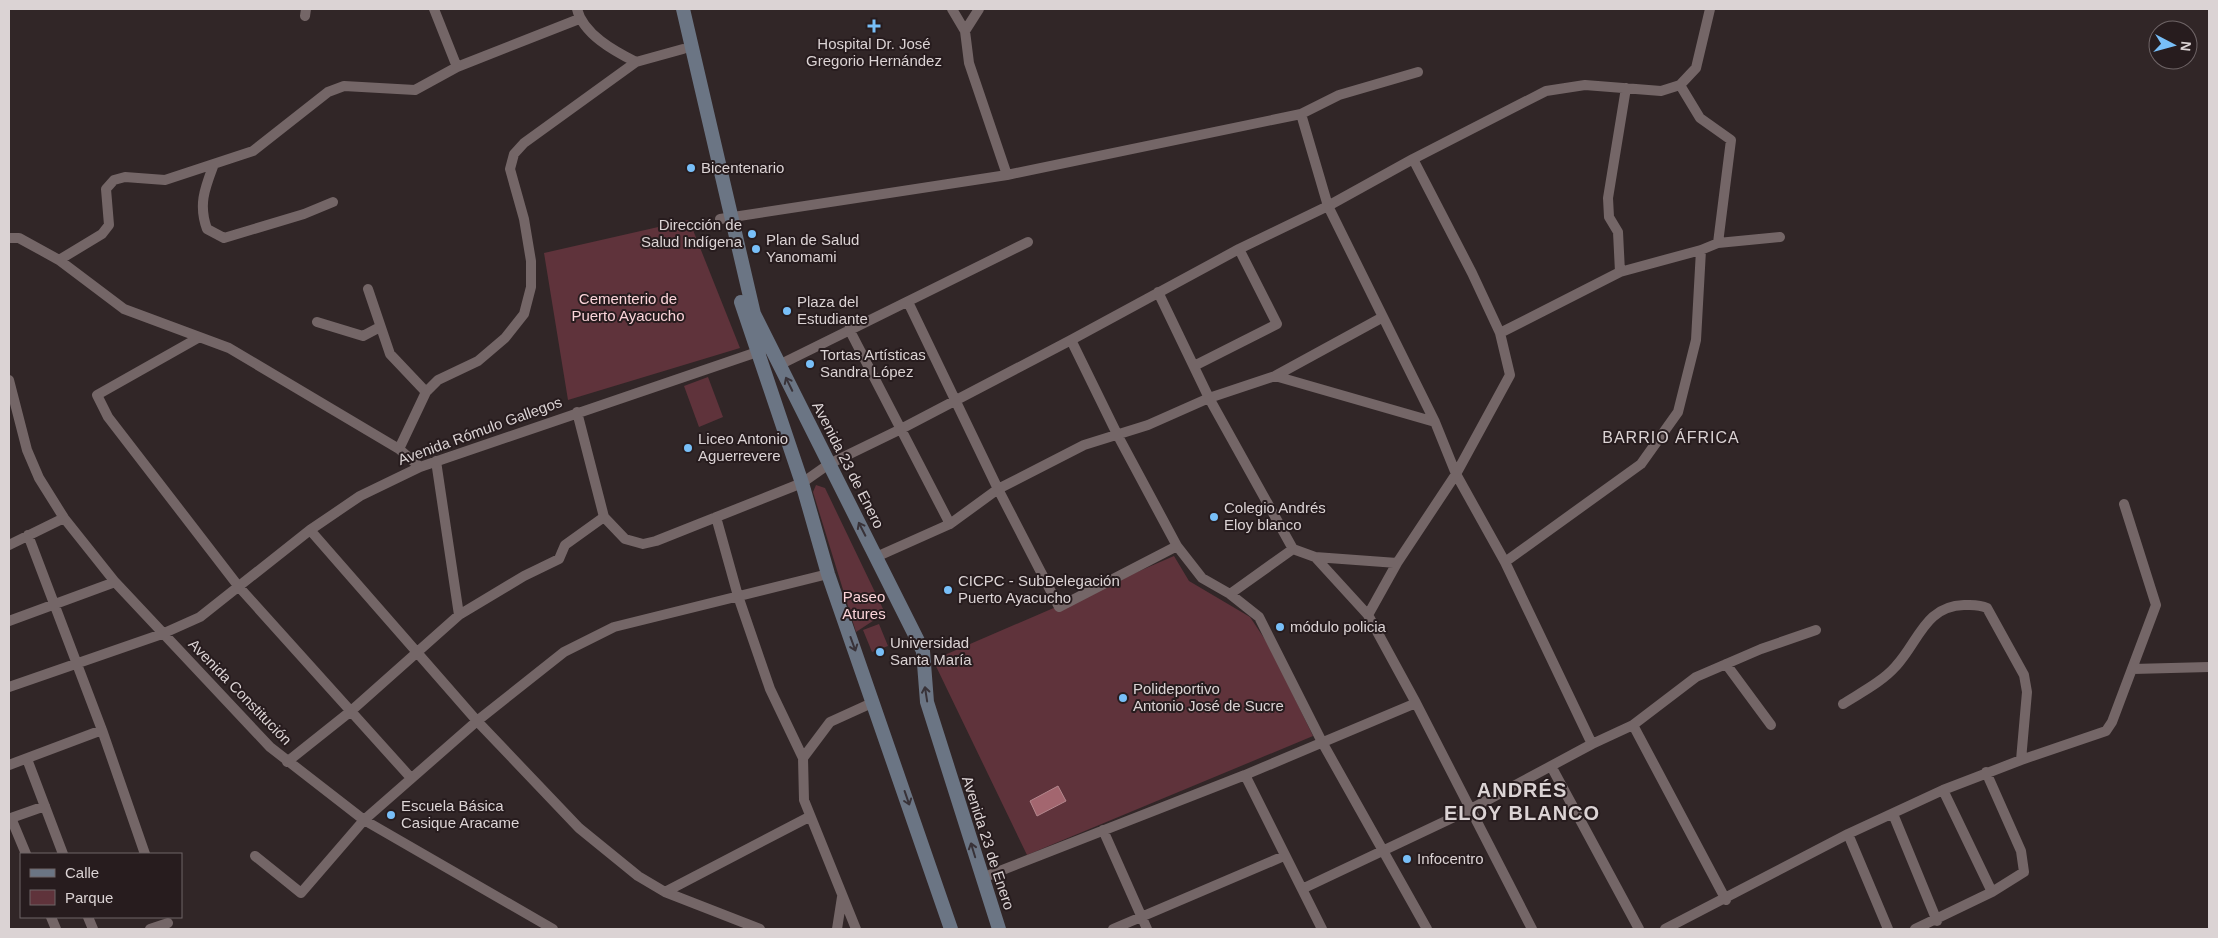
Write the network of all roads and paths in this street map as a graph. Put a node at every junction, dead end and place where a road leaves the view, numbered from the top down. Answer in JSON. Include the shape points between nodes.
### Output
{"nodes":[{"id":1,"x":434,"y":9,"type":"edge"},
{"id":2,"x":673,"y":9,"type":"edge"},
{"id":3,"x":683,"y":9,"type":"edge"},
{"id":4,"x":952,"y":9,"type":"edge"},
{"id":5,"x":979,"y":9,"type":"edge"},
{"id":6,"x":1710,"y":9,"type":"edge"},
{"id":7,"x":578,"y":14,"type":"edge"},
{"id":8,"x":965,"y":31,"type":"junction"},
{"id":9,"x":683,"y":49,"type":"junction"},
{"id":10,"x":636,"y":62,"type":"junction"},
{"id":11,"x":457,"y":67,"type":"junction"},
{"id":12,"x":1418,"y":72,"type":"dead end"},
{"id":13,"x":1680,"y":85,"type":"junction"},
{"id":14,"x":1626,"y":88,"type":"junction"},
{"id":15,"x":1301,"y":114,"type":"junction"},
{"id":16,"x":1413,"y":159,"type":"junction"},
{"id":17,"x":214,"y":164,"type":"junction"},
{"id":18,"x":1007,"y":175,"type":"junction"},
{"id":19,"x":332,"y":202,"type":"dead end"},
{"id":20,"x":1328,"y":206,"type":"junction"},
{"id":21,"x":725,"y":219,"type":"junction"},
{"id":22,"x":1780,"y":237,"type":"dead end"},
{"id":23,"x":9,"y":238,"type":"edge"},
{"id":24,"x":1028,"y":242,"type":"dead end"},
{"id":25,"x":1718,"y":244,"type":"junction"},
{"id":26,"x":1239,"y":249,"type":"junction"},
{"id":27,"x":1701,"y":250,"type":"junction"},
{"id":28,"x":59,"y":260,"type":"junction"},
{"id":29,"x":1620,"y":272,"type":"junction"},
{"id":30,"x":368,"y":288,"type":"dead end"},
{"id":31,"x":1158,"y":292,"type":"junction"},
{"id":32,"x":908,"y":302,"type":"junction"},
{"id":33,"x":1383,"y":317,"type":"junction"},
{"id":34,"x":317,"y":322,"type":"dead end"},
{"id":35,"x":380,"y":327,"type":"junction"},
{"id":36,"x":849,"y":329,"type":"junction"},
{"id":37,"x":1500,"y":333,"type":"junction"},
{"id":38,"x":198,"y":338,"type":"junction"},
{"id":39,"x":1071,"y":340,"type":"junction"},
{"id":40,"x":763,"y":350,"type":"junction"},
{"id":41,"x":779,"y":365,"type":"junction"},
{"id":42,"x":1194,"y":366,"type":"junction"},
{"id":43,"x":1275,"y":376,"type":"junction"},
{"id":44,"x":9,"y":380,"type":"edge"},
{"id":45,"x":426,"y":392,"type":"junction"},
{"id":46,"x":1209,"y":398,"type":"junction"},
{"id":47,"x":956,"y":399,"type":"junction"},
{"id":48,"x":577,"y":412,"type":"junction"},
{"id":49,"x":1436,"y":422,"type":"junction"},
{"id":50,"x":899,"y":430,"type":"junction"},
{"id":51,"x":1118,"y":436,"type":"junction"},
{"id":52,"x":399,"y":449,"type":"junction"},
{"id":53,"x":436,"y":461,"type":"junction"},
{"id":54,"x":828,"y":464,"type":"junction"},
{"id":55,"x":420,"y":467,"type":"junction"},
{"id":56,"x":1456,"y":474,"type":"junction"},
{"id":57,"x":802,"y":483,"type":"junction"},
{"id":58,"x":998,"y":489,"type":"junction"},
{"id":59,"x":2124,"y":504,"type":"dead end"},
{"id":60,"x":604,"y":517,"type":"junction"},
{"id":61,"x":716,"y":517,"type":"junction"},
{"id":62,"x":64,"y":518,"type":"junction"},
{"id":63,"x":950,"y":524,"type":"junction"},
{"id":64,"x":310,"y":530,"type":"junction"},
{"id":65,"x":28,"y":535,"type":"junction"},
{"id":66,"x":9,"y":545,"type":"edge"},
{"id":67,"x":1177,"y":546,"type":"junction"},
{"id":68,"x":1293,"y":549,"type":"junction"},
{"id":69,"x":876,"y":557,"type":"junction"},
{"id":70,"x":1315,"y":557,"type":"junction"},
{"id":71,"x":1505,"y":562,"type":"junction"},
{"id":72,"x":1397,"y":564,"type":"junction"},
{"id":73,"x":828,"y":574,"type":"junction"},
{"id":74,"x":115,"y":582,"type":"junction"},
{"id":75,"x":239,"y":587,"type":"junction"},
{"id":76,"x":1230,"y":594,"type":"junction"},
{"id":77,"x":738,"y":596,"type":"junction"},
{"id":78,"x":53,"y":605,"type":"junction"},
{"id":79,"x":459,"y":615,"type":"junction"},
{"id":80,"x":1368,"y":615,"type":"junction"},
{"id":81,"x":9,"y":621,"type":"edge"},
{"id":82,"x":1816,"y":630,"type":"dead end"},
{"id":83,"x":162,"y":634,"type":"junction"},
{"id":84,"x":417,"y":654,"type":"junction"},
{"id":85,"x":77,"y":664,"type":"junction"},
{"id":86,"x":1726,"y":664,"type":"junction"},
{"id":87,"x":2209,"y":667,"type":"edge"},
{"id":88,"x":2133,"y":669,"type":"junction"},
{"id":89,"x":9,"y":687,"type":"edge"},
{"id":90,"x":874,"y":702,"type":"junction"},
{"id":91,"x":1416,"y":703,"type":"junction"},
{"id":92,"x":1843,"y":704,"type":"dead end"},
{"id":93,"x":350,"y":711,"type":"junction"},
{"id":94,"x":477,"y":721,"type":"junction"},
{"id":95,"x":1771,"y":724,"type":"dead end"},
{"id":96,"x":1633,"y":725,"type":"junction"},
{"id":97,"x":102,"y":730,"type":"junction"},
{"id":98,"x":1322,"y":742,"type":"junction"},
{"id":99,"x":1592,"y":744,"type":"junction"},
{"id":100,"x":803,"y":758,"type":"junction"},
{"id":101,"x":27,"y":759,"type":"junction"},
{"id":102,"x":2021,"y":760,"type":"junction"},
{"id":103,"x":287,"y":762,"type":"junction"},
{"id":104,"x":9,"y":765,"type":"edge"},
{"id":105,"x":1551,"y":766,"type":"junction"},
{"id":106,"x":1986,"y":772,"type":"junction"},
{"id":107,"x":1245,"y":775,"type":"junction"},
{"id":108,"x":411,"y":778,"type":"junction"},
{"id":109,"x":1943,"y":790,"type":"junction"},
{"id":110,"x":44,"y":806,"type":"junction"},
{"id":111,"x":1469,"y":810,"type":"junction"},
{"id":112,"x":1893,"y":814,"type":"junction"},
{"id":113,"x":809,"y":817,"type":"junction"},
{"id":114,"x":364,"y":820,"type":"junction"},
{"id":115,"x":1103,"y":830,"type":"junction"},
{"id":116,"x":1848,"y":834,"type":"junction"},
{"id":117,"x":1384,"y":851,"type":"junction"},
{"id":118,"x":26,"y":853,"type":"edge"},
{"id":119,"x":63,"y":853,"type":"edge"},
{"id":120,"x":145,"y":853,"type":"edge"},
{"id":121,"x":255,"y":856,"type":"dead end"},
{"id":122,"x":1284,"y":856,"type":"junction"},
{"id":123,"x":982,"y":878,"type":"junction"},
{"id":124,"x":1302,"y":890,"type":"junction"},
{"id":125,"x":666,"y":892,"type":"junction"},
{"id":126,"x":1992,"y":892,"type":"junction"},
{"id":127,"x":842,"y":896,"type":"junction"},
{"id":128,"x":1726,"y":900,"type":"junction"},
{"id":129,"x":1142,"y":918,"type":"junction"},
{"id":130,"x":1937,"y":921,"type":"junction"},
{"id":131,"x":168,"y":923,"type":"edge"},
{"id":132,"x":150,"y":929,"type":"edge"},
{"id":133,"x":553,"y":929,"type":"edge"},
{"id":134,"x":760,"y":929,"type":"edge"},
{"id":135,"x":837,"y":929,"type":"edge"},
{"id":136,"x":856,"y":929,"type":"edge"},
{"id":137,"x":952,"y":929,"type":"edge"},
{"id":138,"x":999,"y":929,"type":"edge"},
{"id":139,"x":1113,"y":929,"type":"edge"},
{"id":140,"x":1147,"y":929,"type":"edge"},
{"id":141,"x":1322,"y":929,"type":"edge"},
{"id":142,"x":1427,"y":929,"type":"edge"},
{"id":143,"x":1532,"y":929,"type":"edge"},
{"id":144,"x":1639,"y":929,"type":"edge"},
{"id":145,"x":1665,"y":929,"type":"edge"},
{"id":146,"x":1888,"y":929,"type":"edge"},
{"id":147,"x":1915,"y":929,"type":"edge"}],
"edges":[{"from":1,"to":11,"type":"street"},
{"from":2,"to":9,"type":"main road","name":"Avenida 23 de Enero"},
{"from":3,"to":21,"type":"main road","name":"Avenida 23 de Enero"},
{"from":4,"to":8,"type":"street"},
{"from":5,"to":8,"type":"street"},
{"from":6,"to":13,"type":"street","via":[[1696,68]]},
{"from":7,"to":10,"type":"street","via":[[609,49]]},
{"from":7,"to":11,"type":"street"},
{"from":8,"to":18,"type":"street","via":[[969,62]]},
{"from":9,"to":10,"type":"street"},
{"from":9,"to":21,"type":"main road","name":"Avenida 23 de Enero"},
{"from":10,"to":45,"type":"street","via":[[524,143],[514,154],[510,169],[524,219],[531,261],[532,287],[524,314],[505,338],[478,361],[438,380]]},
{"from":11,"to":17,"type":"street","via":[[415,90],[344,86],[328,92],[254,151]]},
{"from":12,"to":15,"type":"street","via":[[1339,95]]},
{"from":13,"to":14,"type":"street","via":[[1660,91]]},
{"from":13,"to":25,"type":"street","via":[[1700,118],[1731,140]]},
{"from":14,"to":16,"type":"street","via":[[1585,85],[1546,92]]},
{"from":14,"to":29,"type":"street","via":[[1608,198],[1609,217],[1618,232]]},
{"from":15,"to":18,"type":"street"},
{"from":15,"to":20,"type":"street"},
{"from":16,"to":20,"type":"street"},
{"from":16,"to":37,"type":"street"},
{"from":17,"to":19,"type":"street","via":[[205,188],[202,213],[207,229],[224,238],[304,214]]},
{"from":17,"to":28,"type":"street","via":[[165,180],[124,177],[114,180],[106,189],[109,225],[102,234]]},
{"from":18,"to":21,"type":"street"},
{"from":20,"to":26,"type":"street"},
{"from":20,"to":33,"type":"street"},
{"from":21,"to":40,"type":"main road","name":"Avenida 23 de Enero"},
{"from":22,"to":25,"type":"street"},
{"from":23,"to":28,"type":"street","via":[[19,238]]},
{"from":24,"to":32,"type":"street"},
{"from":25,"to":27,"type":"street"},
{"from":26,"to":31,"type":"street"},
{"from":26,"to":42,"type":"street","via":[[1277,324]]},
{"from":27,"to":29,"type":"street"},
{"from":27,"to":71,"type":"street","via":[[1696,340],[1678,412],[1640,464]]},
{"from":28,"to":38,"type":"street","via":[[124,309]]},
{"from":29,"to":37,"type":"street"},
{"from":30,"to":35,"type":"street"},
{"from":31,"to":39,"type":"street"},
{"from":31,"to":42,"type":"street"},
{"from":32,"to":36,"type":"street"},
{"from":32,"to":47,"type":"street"},
{"from":33,"to":43,"type":"street"},
{"from":33,"to":49,"type":"street"},
{"from":34,"to":35,"type":"street","via":[[363,336]]},
{"from":35,"to":45,"type":"street","via":[[390,354]]},
{"from":36,"to":41,"type":"street"},
{"from":36,"to":50,"type":"street"},
{"from":37,"to":56,"type":"street","via":[[1510,375]]},
{"from":38,"to":52,"type":"street","via":[[229,348]]},
{"from":38,"to":75,"type":"street","via":[[97,395],[108,418]]},
{"from":39,"to":47,"type":"street"},
{"from":39,"to":51,"type":"street"},
{"from":40,"to":41,"type":"main road","name":"Avenida 23 de Enero"},
{"from":40,"to":48,"type":"street","name":"Avenida Rómulo Gallegos"},
{"from":40,"to":57,"type":"main road","name":"Avenida 23 de Enero"},
{"from":54,"to":41,"type":"main road","name":"Avenida 23 de Enero","one_way":true},
{"from":42,"to":46,"type":"street"},
{"from":43,"to":46,"type":"street"},
{"from":43,"to":49,"type":"street"},
{"from":44,"to":62,"type":"street","name":"Avenida Constitución","via":[[39,478]]},
{"from":45,"to":52,"type":"street"},
{"from":46,"to":51,"type":"street"},
{"from":46,"to":68,"type":"street"},
{"from":47,"to":50,"type":"street"},
{"from":47,"to":58,"type":"street"},
{"from":48,"to":53,"type":"street","name":"Avenida Rómulo Gallegos"},
{"from":48,"to":60,"type":"street"},
{"from":49,"to":56,"type":"street"},
{"from":50,"to":54,"type":"street"},
{"from":50,"to":63,"type":"street"},
{"from":51,"to":58,"type":"street","via":[[1084,445]]},
{"from":51,"to":67,"type":"street"},
{"from":52,"to":55,"type":"street"},
{"from":53,"to":55,"type":"street","name":"Avenida Rómulo Gallegos"},
{"from":53,"to":79,"type":"street"},
{"from":54,"to":57,"type":"street"},
{"from":69,"to":54,"type":"main road","name":"Avenida 23 de Enero","one_way":true},
{"from":55,"to":64,"type":"street","name":"Avenida Rómulo Gallegos","via":[[360,496]]},
{"from":56,"to":71,"type":"street"},
{"from":56,"to":72,"type":"street"},
{"from":57,"to":61,"type":"street"},
{"from":57,"to":73,"type":"main road","name":"Avenida 23 de Enero"},
{"from":58,"to":63,"type":"street"},
{"from":58,"to":67,"type":"street","via":[[1059,607]]},
{"from":59,"to":88,"type":"street","via":[[2156,605]]},
{"from":60,"to":61,"type":"street","via":[[625,539],[643,544]]},
{"from":60,"to":79,"type":"street","via":[[565,545],[558,559]]},
{"from":61,"to":77,"type":"street"},
{"from":62,"to":65,"type":"street"},
{"from":62,"to":74,"type":"street","name":"Avenida Constitución"},
{"from":63,"to":69,"type":"street"},
{"from":64,"to":75,"type":"street","name":"Avenida Rómulo Gallegos"},
{"from":64,"to":84,"type":"street"},
{"from":65,"to":66,"type":"street"},
{"from":65,"to":78,"type":"street"},
{"from":67,"to":76,"type":"street","via":[[1202,578]]},
{"from":68,"to":70,"type":"street"},
{"from":68,"to":76,"type":"street"},
{"from":123,"to":69,"type":"main road","name":"Avenida 23 de Enero","one_way":true,"via":[[927,702],[923,651]]},
{"from":70,"to":72,"type":"street"},
{"from":70,"to":80,"type":"street"},
{"from":71,"to":99,"type":"street"},
{"from":72,"to":80,"type":"street"},
{"from":73,"to":77,"type":"street"},
{"from":73,"to":90,"type":"main road","name":"Avenida 23 de Enero","one_way":true},
{"from":74,"to":78,"type":"street"},
{"from":74,"to":83,"type":"street","name":"Avenida Constitución"},
{"from":75,"to":83,"type":"street","name":"Avenida Rómulo Gallegos","via":[[200,617]]},
{"from":75,"to":93,"type":"street"},
{"from":76,"to":98,"type":"street","via":[[1259,617]]},
{"from":77,"to":94,"type":"street","via":[[597,635],[564,652]]},
{"from":77,"to":100,"type":"street","via":[[770,689]]},
{"from":78,"to":81,"type":"street"},
{"from":78,"to":85,"type":"street"},
{"from":79,"to":84,"type":"street"},
{"from":80,"to":91,"type":"street"},
{"from":82,"to":86,"type":"street"},
{"from":83,"to":85,"type":"street","name":"Avenida Rómulo Gallegos"},
{"from":83,"to":103,"type":"street","name":"Avenida Constitución"},
{"from":84,"to":93,"type":"street"},
{"from":84,"to":94,"type":"street"},
{"from":85,"to":89,"type":"street","name":"Avenida Rómulo Gallegos"},
{"from":85,"to":97,"type":"street"},
{"from":86,"to":95,"type":"street"},
{"from":86,"to":96,"type":"street","via":[[1696,676]]},
{"from":87,"to":88,"type":"street"},
{"from":88,"to":102,"type":"street","via":[[2106,731]]},
{"from":90,"to":100,"type":"street","via":[[830,722]]},
{"from":90,"to":137,"type":"main road","name":"Avenida 23 de Enero","one_way":true},
{"from":91,"to":98,"type":"street"},
{"from":91,"to":111,"type":"street"},
{"from":92,"to":102,"type":"street","via":[[1896,668],[1927,621],[1940,609],[1955,605],[1981,605],[1987,608],[2024,675],[2027,692]]},
{"from":93,"to":103,"type":"street"},
{"from":93,"to":108,"type":"street"},
{"from":94,"to":108,"type":"street"},
{"from":94,"to":125,"type":"street","via":[[579,828],[638,876]]},
{"from":96,"to":99,"type":"street"},
{"from":96,"to":128,"type":"street"},
{"from":97,"to":101,"type":"street"},
{"from":97,"to":120,"type":"street"},
{"from":98,"to":107,"type":"street"},
{"from":98,"to":117,"type":"street"},
{"from":99,"to":105,"type":"street"},
{"from":100,"to":113,"type":"street","via":[[804,800]]},
{"from":101,"to":104,"type":"street"},
{"from":101,"to":110,"type":"street"},
{"from":102,"to":106,"type":"street"},
{"from":103,"to":114,"type":"street","name":"Avenida Constitución"},
{"from":105,"to":111,"type":"street"},
{"from":105,"to":144,"type":"street"},
{"from":106,"to":109,"type":"street"},
{"from":106,"to":126,"type":"street","via":[[2021,851],[2024,872]]},
{"from":107,"to":115,"type":"street"},
{"from":107,"to":122,"type":"street"},
{"from":108,"to":114,"type":"street"},
{"from":109,"to":112,"type":"street"},
{"from":109,"to":126,"type":"street"},
{"from":110,"to":118,"type":"street","via":[[11,818]]},
{"from":110,"to":119,"type":"street"},
{"from":111,"to":117,"type":"street"},
{"from":111,"to":143,"type":"street"},
{"from":112,"to":116,"type":"street"},
{"from":112,"to":130,"type":"street"},
{"from":113,"to":125,"type":"street"},
{"from":113,"to":127,"type":"street"},
{"from":114,"to":121,"type":"street","via":[[302,893]]},
{"from":114,"to":133,"type":"street","name":"Avenida Constitución"},
{"from":115,"to":123,"type":"street"},
{"from":115,"to":129,"type":"street"},
{"from":116,"to":128,"type":"street"},
{"from":116,"to":146,"type":"street"},
{"from":117,"to":124,"type":"street"},
{"from":117,"to":142,"type":"street"},
{"from":122,"to":124,"type":"street"},
{"from":122,"to":129,"type":"street"},
{"from":123,"to":138,"type":"main road","name":"Avenida 23 de Enero"},
{"from":124,"to":141,"type":"street"},
{"from":125,"to":134,"type":"street"},
{"from":126,"to":130,"type":"street"},
{"from":127,"to":135,"type":"street"},
{"from":127,"to":136,"type":"street"},
{"from":128,"to":145,"type":"street"},
{"from":129,"to":139,"type":"street"},
{"from":129,"to":140,"type":"street"},
{"from":130,"to":147,"type":"street"},
{"from":131,"to":132,"type":"street"}]}
